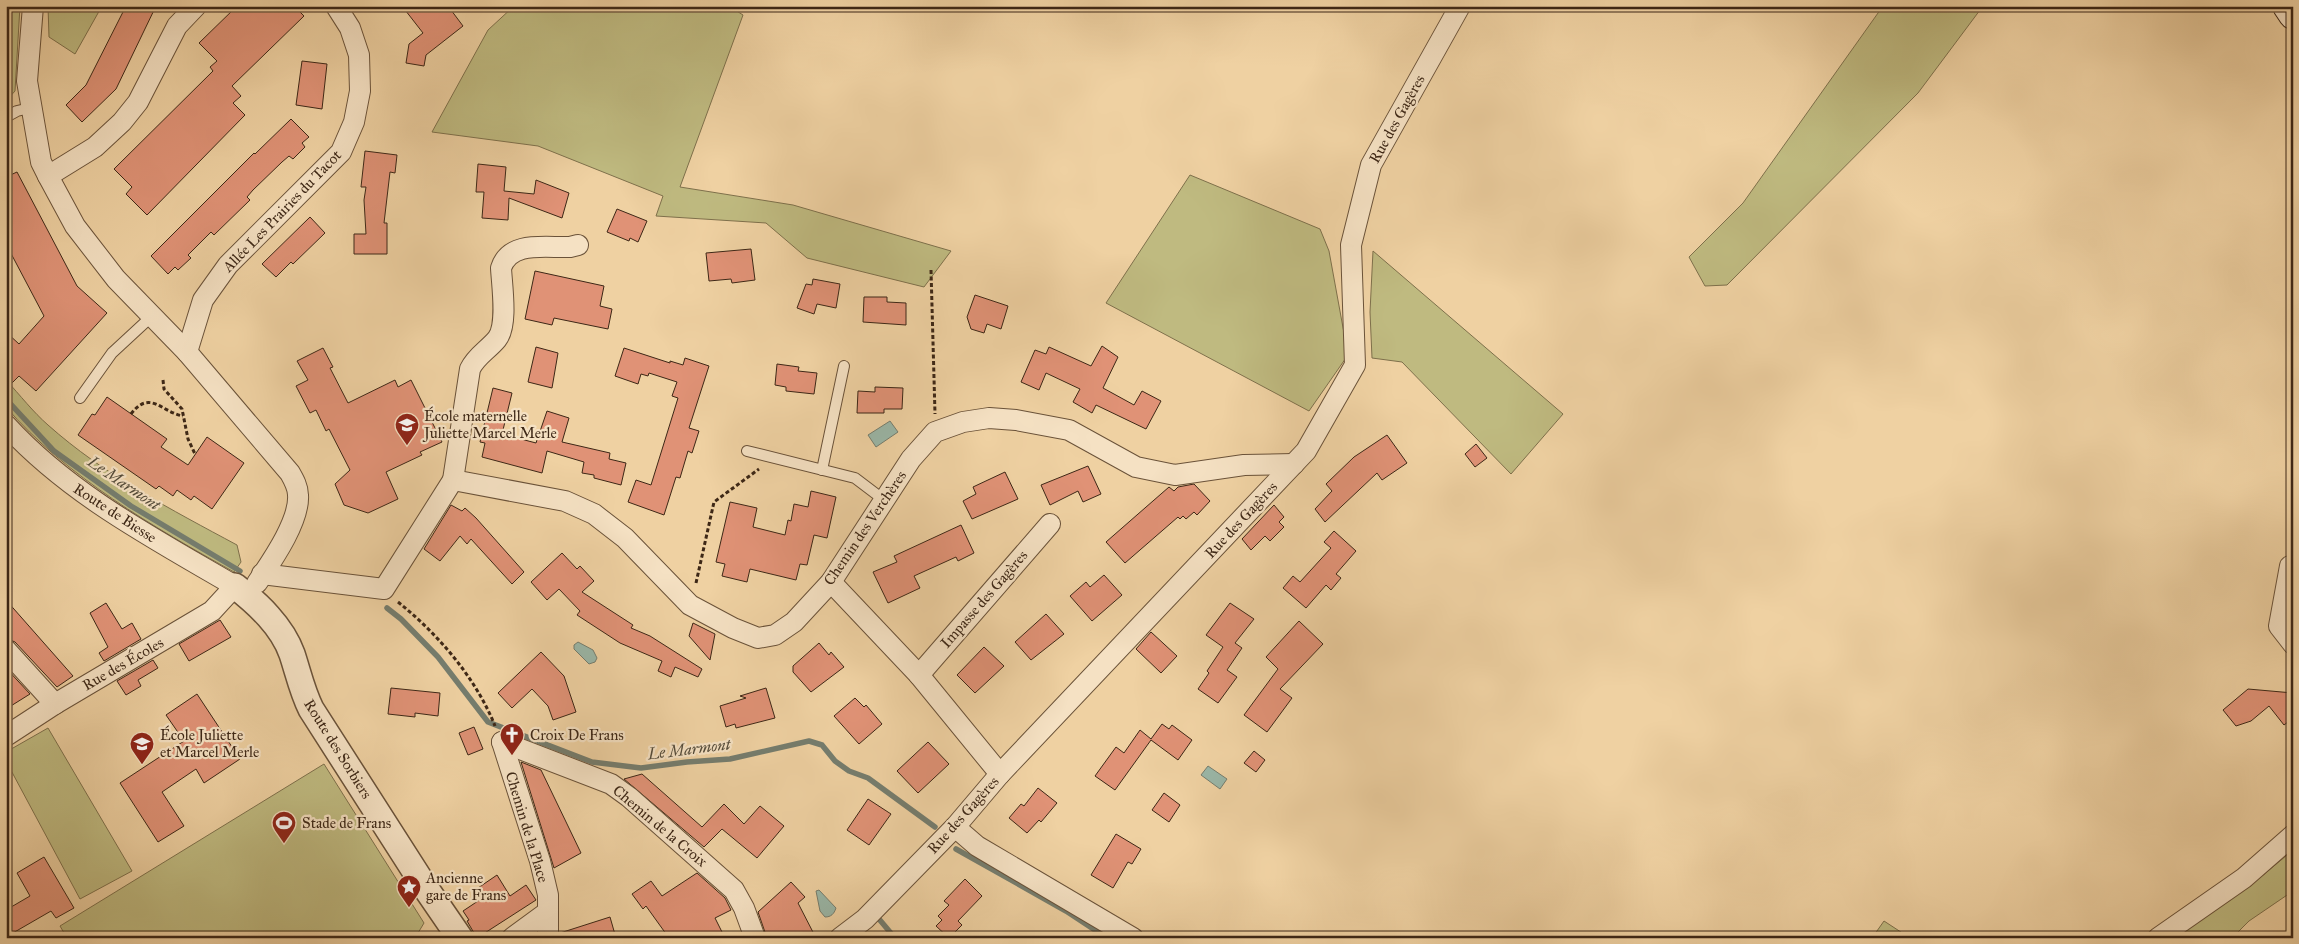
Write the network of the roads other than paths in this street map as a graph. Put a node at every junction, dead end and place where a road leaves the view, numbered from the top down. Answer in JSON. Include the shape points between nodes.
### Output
{"nodes":[{"id":1,"x":33,"y":6,"type":"edge"},
{"id":2,"x":196,"y":6,"type":"edge"},
{"id":3,"x":1460,"y":6,"type":"edge"},
{"id":4,"x":2287,"y":6,"type":"edge"},
{"id":5,"x":338,"y":8,"type":"edge"},
{"id":6,"x":2293,"y":15,"type":"edge"},
{"id":7,"x":30,"y":108,"type":"junction"},
{"id":8,"x":6,"y":117,"type":"edge"},
{"id":9,"x":48,"y":176,"type":"junction"},
{"id":10,"x":578,"y":245,"type":"dead end"},
{"id":11,"x":152,"y":316,"type":"junction"},
{"id":12,"x":187,"y":352,"type":"junction"},
{"id":13,"x":844,"y":366,"type":"dead end"},
{"id":14,"x":80,"y":398,"type":"dead end"},
{"id":15,"x":6,"y":425,"type":"edge"},
{"id":16,"x":747,"y":451,"type":"dead end"},
{"id":17,"x":1294,"y":464,"type":"junction"},
{"id":18,"x":822,"y":470,"type":"junction"},
{"id":19,"x":453,"y":480,"type":"junction"},
{"id":20,"x":884,"y":500,"type":"junction"},
{"id":21,"x":1050,"y":524,"type":"dead end"},
{"id":22,"x":2290,"y":566,"type":"dead end"},
{"id":23,"x":262,"y":574,"type":"junction"},
{"id":24,"x":831,"y":582,"type":"junction"},
{"id":25,"x":241,"y":591,"type":"junction"},
{"id":26,"x":2293,"y":644,"type":"edge"},
{"id":27,"x":6,"y":650,"type":"edge"},
{"id":28,"x":919,"y":674,"type":"junction"},
{"id":29,"x":55,"y":704,"type":"junction"},
{"id":30,"x":6,"y":736,"type":"edge"},
{"id":31,"x":499,"y":736,"type":"joint"},
{"id":32,"x":1000,"y":774,"type":"junction"},
{"id":33,"x":955,"y":827,"type":"junction"},
{"id":34,"x":2293,"y":835,"type":"edge"},
{"id":35,"x":546,"y":913,"type":"junction"},
{"id":36,"x":460,"y":938,"type":"edge"},
{"id":37,"x":512,"y":938,"type":"edge"},
{"id":38,"x":548,"y":938,"type":"edge"},
{"id":39,"x":756,"y":938,"type":"edge"},
{"id":40,"x":840,"y":938,"type":"edge"},
{"id":41,"x":1132,"y":938,"type":"edge"},
{"id":42,"x":2158,"y":938,"type":"edge"}],
"edges":[{"from":1,"to":7,"type":"street","via":[[26,80]]},
{"from":2,"to":9,"type":"street","via":[[177,26],[138,102],[122,122],[95,146]]},
{"from":3,"to":17,"type":"street","name":"Rue des Gagères","via":[[1371,165],[1351,245],[1355,366],[1306,451]]},
{"from":4,"to":6,"type":"main road"},
{"from":5,"to":12,"type":"street","name":"Allée Les Prairies du Tacot","via":[[350,28],[359,55],[360,73],[354,122],[341,152],[228,265],[203,300]]},
{"from":7,"to":8,"type":"lane"},
{"from":7,"to":9,"type":"street","via":[[41,162]]},
{"from":9,"to":11,"type":"street","via":[[75,226],[116,279]]},
{"from":10,"to":19,"type":"street","via":[[520,248],[504,259],[501,268],[502,330],[490,347],[474,360],[470,369]]},
{"from":11,"to":12,"type":"street"},
{"from":11,"to":14,"type":"lane","via":[[112,353]]},
{"from":12,"to":23,"type":"street","via":[[290,473],[297,486],[293,522]]},
{"from":13,"to":18,"type":"lane"},
{"from":15,"to":25,"type":"street","name":"Route de Biesse","via":[[68,483]]},
{"from":16,"to":18,"type":"lane"},
{"from":17,"to":20,"type":"street","name":"Chemin des Verchères","via":[[1244,465],[1175,475],[1136,467],[1069,430],[989,418],[963,422],[935,432],[911,459]]},
{"from":17,"to":32,"type":"street","name":"Rue des Gagères"},
{"from":18,"to":20,"type":"lane","via":[[855,478]]},
{"from":19,"to":23,"type":"street","via":[[390,594]]},
{"from":19,"to":24,"type":"street","name":"Chemin des Verchères","via":[[565,501],[594,514],[625,538],[690,605],[758,638],[775,635],[794,622]]},
{"from":20,"to":24,"type":"street","name":"Chemin des Verchères"},
{"from":21,"to":28,"type":"street","name":"Impasse des Gagères"},
{"from":22,"to":26,"type":"street","via":[[2279,626]]},
{"from":23,"to":25,"type":"street"},
{"from":24,"to":28,"type":"street"},
{"from":25,"to":29,"type":"street","name":"Rue des Écoles"},
{"from":25,"to":36,"type":"street","name":"Route des Sorbiers","via":[[271,619],[285,639],[311,708]]},
{"from":27,"to":29,"type":"street"},
{"from":28,"to":32,"type":"street"},
{"from":29,"to":30,"type":"street","name":"Rue des Écoles"},
{"from":31,"to":35,"type":"street","name":"Chemin de la Place","via":[[540,861],[548,895]]},
{"from":31,"to":39,"type":"street","name":"Chemin de la Croix","via":[[611,784],[629,797],[734,890]]},
{"from":32,"to":33,"type":"street","name":"Rue des Gagères"},
{"from":33,"to":40,"type":"street","name":"Rue des Gagères","via":[[864,920]]},
{"from":33,"to":41,"type":"street","via":[[977,846]]},
{"from":34,"to":42,"type":"street","via":[[2244,878]]},
{"from":35,"to":37,"type":"street"},
{"from":35,"to":38,"type":"street","name":"Chemin de la Place"}]}
